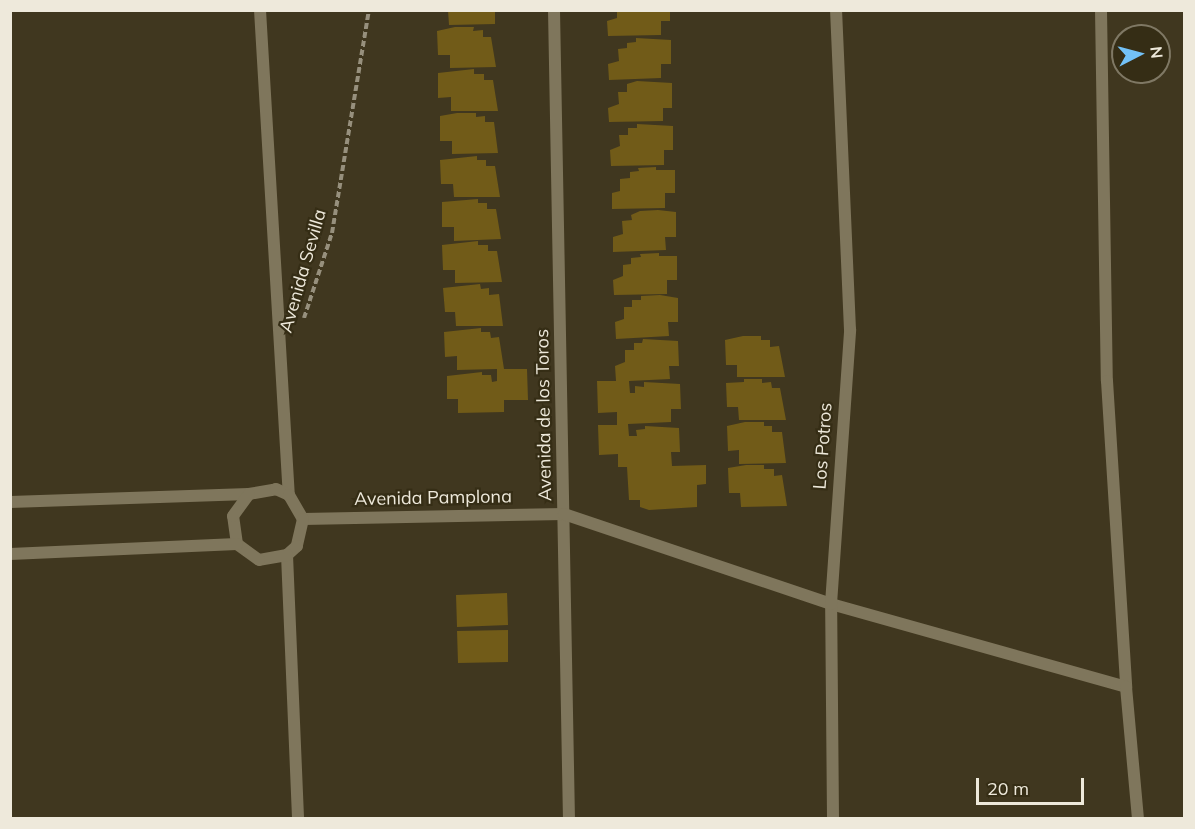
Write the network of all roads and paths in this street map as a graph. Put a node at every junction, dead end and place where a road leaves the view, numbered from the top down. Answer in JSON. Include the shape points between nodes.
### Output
{"nodes":[{"id":1,"x":260,"y":10,"type":"edge"},
{"id":2,"x":369,"y":10,"type":"edge"},
{"id":3,"x":554,"y":10,"type":"edge"},
{"id":4,"x":836,"y":10,"type":"edge"},
{"id":5,"x":1101,"y":10,"type":"edge"},
{"id":6,"x":300,"y":330,"type":"dead end"},
{"id":7,"x":249,"y":494,"type":"junction"},
{"id":8,"x":289,"y":495,"type":"junction"},
{"id":9,"x":10,"y":501,"type":"edge"},
{"id":10,"x":564,"y":514,"type":"junction"},
{"id":11,"x":303,"y":519,"type":"junction"},
{"id":12,"x":237,"y":544,"type":"junction"},
{"id":13,"x":10,"y":554,"type":"edge"},
{"id":14,"x":287,"y":555,"type":"junction"},
{"id":15,"x":831,"y":604,"type":"junction"},
{"id":16,"x":1126,"y":687,"type":"junction"},
{"id":17,"x":298,"y":819,"type":"edge"},
{"id":18,"x":569,"y":819,"type":"edge"},
{"id":19,"x":833,"y":819,"type":"edge"},
{"id":20,"x":1138,"y":819,"type":"edge"}],
"edges":[{"from":1,"to":8,"type":"street"},
{"from":2,"to":6,"type":"path","name":"Avenida Sevilla","via":[[332,233]]},
{"from":3,"to":10,"type":"street","name":"Avenida de los Toros"},
{"from":4,"to":15,"type":"street","name":"Los Potros","via":[[850,330]]},
{"from":5,"to":16,"type":"street","via":[[1107,381]]},
{"from":7,"to":8,"type":"street","via":[[262,489]]},
{"from":7,"to":9,"type":"street"},
{"from":7,"to":12,"type":"street","via":[[233,516]]},
{"from":8,"to":11,"type":"street"},
{"from":10,"to":11,"type":"street","name":"Avenida Pamplona"},
{"from":10,"to":15,"type":"street"},
{"from":10,"to":18,"type":"street","name":"Avenida de los Toros"},
{"from":11,"to":14,"type":"street","via":[[303,533]]},
{"from":12,"to":13,"type":"street"},
{"from":12,"to":14,"type":"street","via":[[260,560]]},
{"from":14,"to":17,"type":"street"},
{"from":15,"to":16,"type":"street"},
{"from":15,"to":19,"type":"street","name":"Los Potros"},
{"from":16,"to":20,"type":"street"}]}
